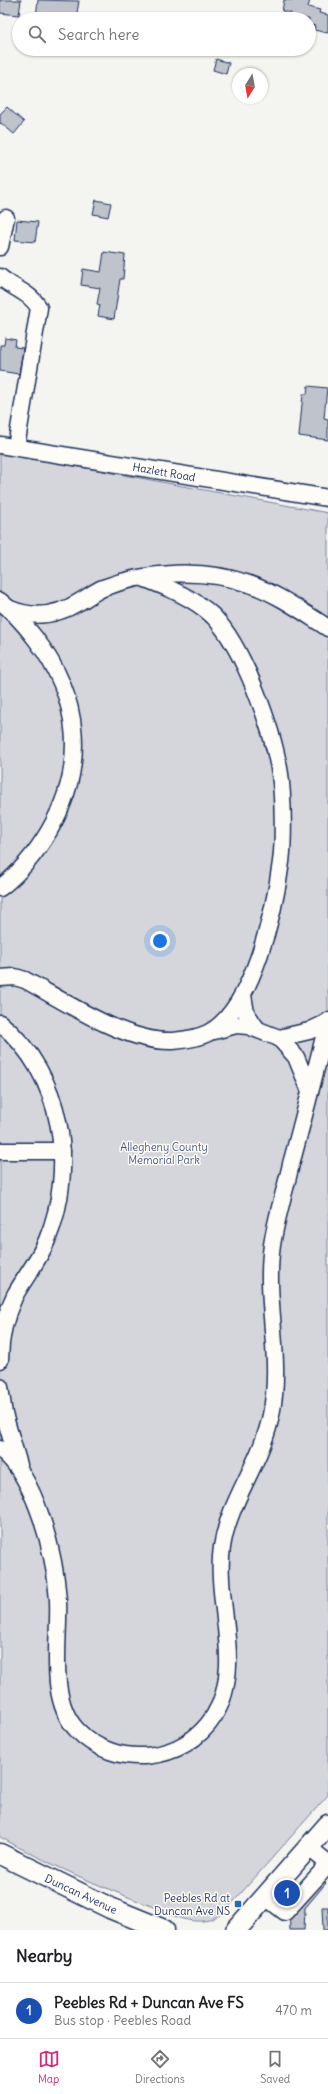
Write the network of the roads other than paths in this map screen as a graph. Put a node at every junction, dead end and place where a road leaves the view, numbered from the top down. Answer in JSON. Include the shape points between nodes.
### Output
{"nodes":[{"id":1,"x":6,"y":218,"type":"dead end"},
{"id":2,"x":0,"y":247,"type":"edge"},
{"id":3,"x":0,"y":277,"type":"edge"},
{"id":4,"x":0,"y":445,"type":"edge"},
{"id":5,"x":16,"y":447,"type":"junction"},
{"id":6,"x":328,"y":498,"type":"edge"},
{"id":7,"x":143,"y":578,"type":"junction"},
{"id":8,"x":5,"y":605,"type":"edge"},
{"id":9,"x":328,"y":628,"type":"edge"},
{"id":10,"x":0,"y":888,"type":"edge"},
{"id":11,"x":0,"y":978,"type":"edge"},
{"id":12,"x":243,"y":995,"type":"junction"},
{"id":13,"x":328,"y":1022,"type":"edge"},
{"id":14,"x":0,"y":1023,"type":"edge"},
{"id":15,"x":257,"y":1029,"type":"junction"},
{"id":16,"x":209,"y":1032,"type":"junction"},
{"id":17,"x":279,"y":1038,"type":"junction"},
{"id":18,"x":310,"y":1090,"type":"junction"},
{"id":19,"x":0,"y":1151,"type":"edge"},
{"id":20,"x":62,"y":1151,"type":"junction"},
{"id":21,"x":0,"y":1360,"type":"edge"},
{"id":22,"x":0,"y":1387,"type":"edge"},
{"id":23,"x":0,"y":1449,"type":"edge"},
{"id":24,"x":21,"y":1470,"type":"junction"},
{"id":25,"x":328,"y":1825,"type":"edge"},
{"id":26,"x":308,"y":1846,"type":"junction"},
{"id":27,"x":0,"y":1854,"type":"edge"},
{"id":28,"x":264,"y":1896,"type":"junction"},
{"id":29,"x":164,"y":1930,"type":"edge"},
{"id":30,"x":236,"y":1930,"type":"edge"}],
"edges":[{"from":1,"to":2,"type":"street"},
{"from":3,"to":5,"type":"street","via":[[36,302],[39,308]]},
{"from":4,"to":5,"type":"street","name":"Hazlett Road"},
{"from":5,"to":6,"type":"street","name":"Hazlett Road"},
{"from":7,"to":8,"type":"street","via":[[102,588],[67,609],[49,614],[25,614]]},
{"from":7,"to":9,"type":"street","via":[[185,574],[207,575],[249,583]]},
{"from":7,"to":12,"type":"street","via":[[163,585],[200,606],[223,629],[251,681],[274,744],[280,775],[281,862],[265,936]]},
{"from":8,"to":10,"type":"street","via":[[42,646],[63,684],[74,726],[75,750],[70,780],[57,816],[37,852]]},
{"from":11,"to":16,"type":"street","via":[[14,977],[25,980],[111,1026],[140,1037],[172,1041],[190,1039]]},
{"from":12,"to":15,"type":"street","via":[[246,1013]]},
{"from":12,"to":16,"type":"street","via":[[226,1018]]},
{"from":13,"to":17,"type":"street","via":[[309,1031]]},
{"from":13,"to":18,"type":"street"},
{"from":14,"to":20,"type":"street","via":[[21,1044],[43,1079],[58,1123]]},
{"from":15,"to":16,"type":"street","via":[[236,1025]]},
{"from":15,"to":17,"type":"street"},
{"from":17,"to":18,"type":"street","via":[[296,1057]]},
{"from":18,"to":24,"type":"street","via":[[272,1244],[270,1294],[276,1378],[271,1418],[232,1509],[222,1546],[220,1563],[227,1649],[226,1683],[214,1717],[187,1743],[148,1757],[114,1754],[87,1740],[67,1719],[58,1692],[58,1597],[52,1561],[40,1516]]},
{"from":19,"to":20,"type":"street"},
{"from":20,"to":21,"type":"street","via":[[63,1176],[54,1222],[38,1258],[15,1295],[8,1312],[3,1328]]},
{"from":22,"to":24,"type":"street","via":[[4,1414]]},
{"from":23,"to":24,"type":"street"},
{"from":25,"to":26,"type":"main road"},
{"from":26,"to":28,"type":"main road"},
{"from":26,"to":28,"type":"street","via":[[327,1866],[285,1912]]},
{"from":27,"to":29,"type":"main road","name":"Duncan Avenue","via":[[110,1908]]},
{"from":28,"to":30,"type":"main road"}]}
